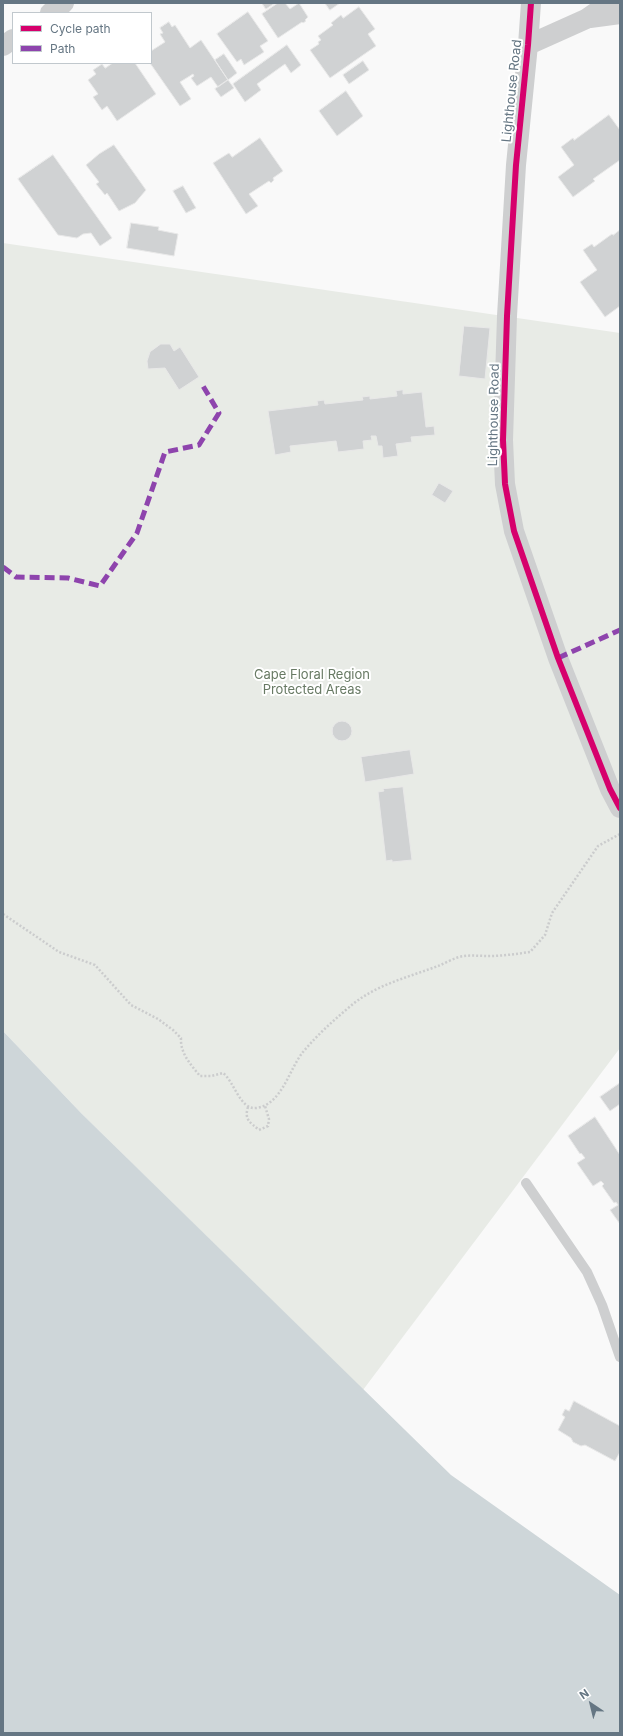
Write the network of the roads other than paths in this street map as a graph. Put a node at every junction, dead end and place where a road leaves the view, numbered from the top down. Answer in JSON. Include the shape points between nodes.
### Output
{"nodes":[{"id":1,"x":64,"y":3,"type":"edge"},
{"id":2,"x":531,"y":3,"type":"edge"},
{"id":3,"x":609,"y":3,"type":"edge"},
{"id":4,"x":51,"y":12,"type":"edge"},
{"id":5,"x":620,"y":14,"type":"edge"},
{"id":6,"x":586,"y":18,"type":"junction"},
{"id":7,"x":12,"y":40,"type":"edge"},
{"id":8,"x":528,"y":45,"type":"junction"},
{"id":9,"x":3,"y":46,"type":"edge"},
{"id":10,"x":620,"y":808,"type":"edge"},
{"id":11,"x":526,"y":1183,"type":"dead end"},
{"id":12,"x":620,"y":1357,"type":"edge"}],
"edges":[{"from":1,"to":4,"type":"street"},
{"from":2,"to":8,"type":"street","name":"Lighthouse Road"},
{"from":3,"to":6,"type":"street"},
{"from":5,"to":6,"type":"street"},
{"from":6,"to":8,"type":"street"},
{"from":7,"to":9,"type":"street"},
{"from":8,"to":10,"type":"street","name":"Lighthouse Road","via":[[516,165],[508,308],[503,440],[505,484],[514,531],[558,658],[610,790]]},
{"from":11,"to":12,"type":"lane","via":[[587,1272]]}]}
